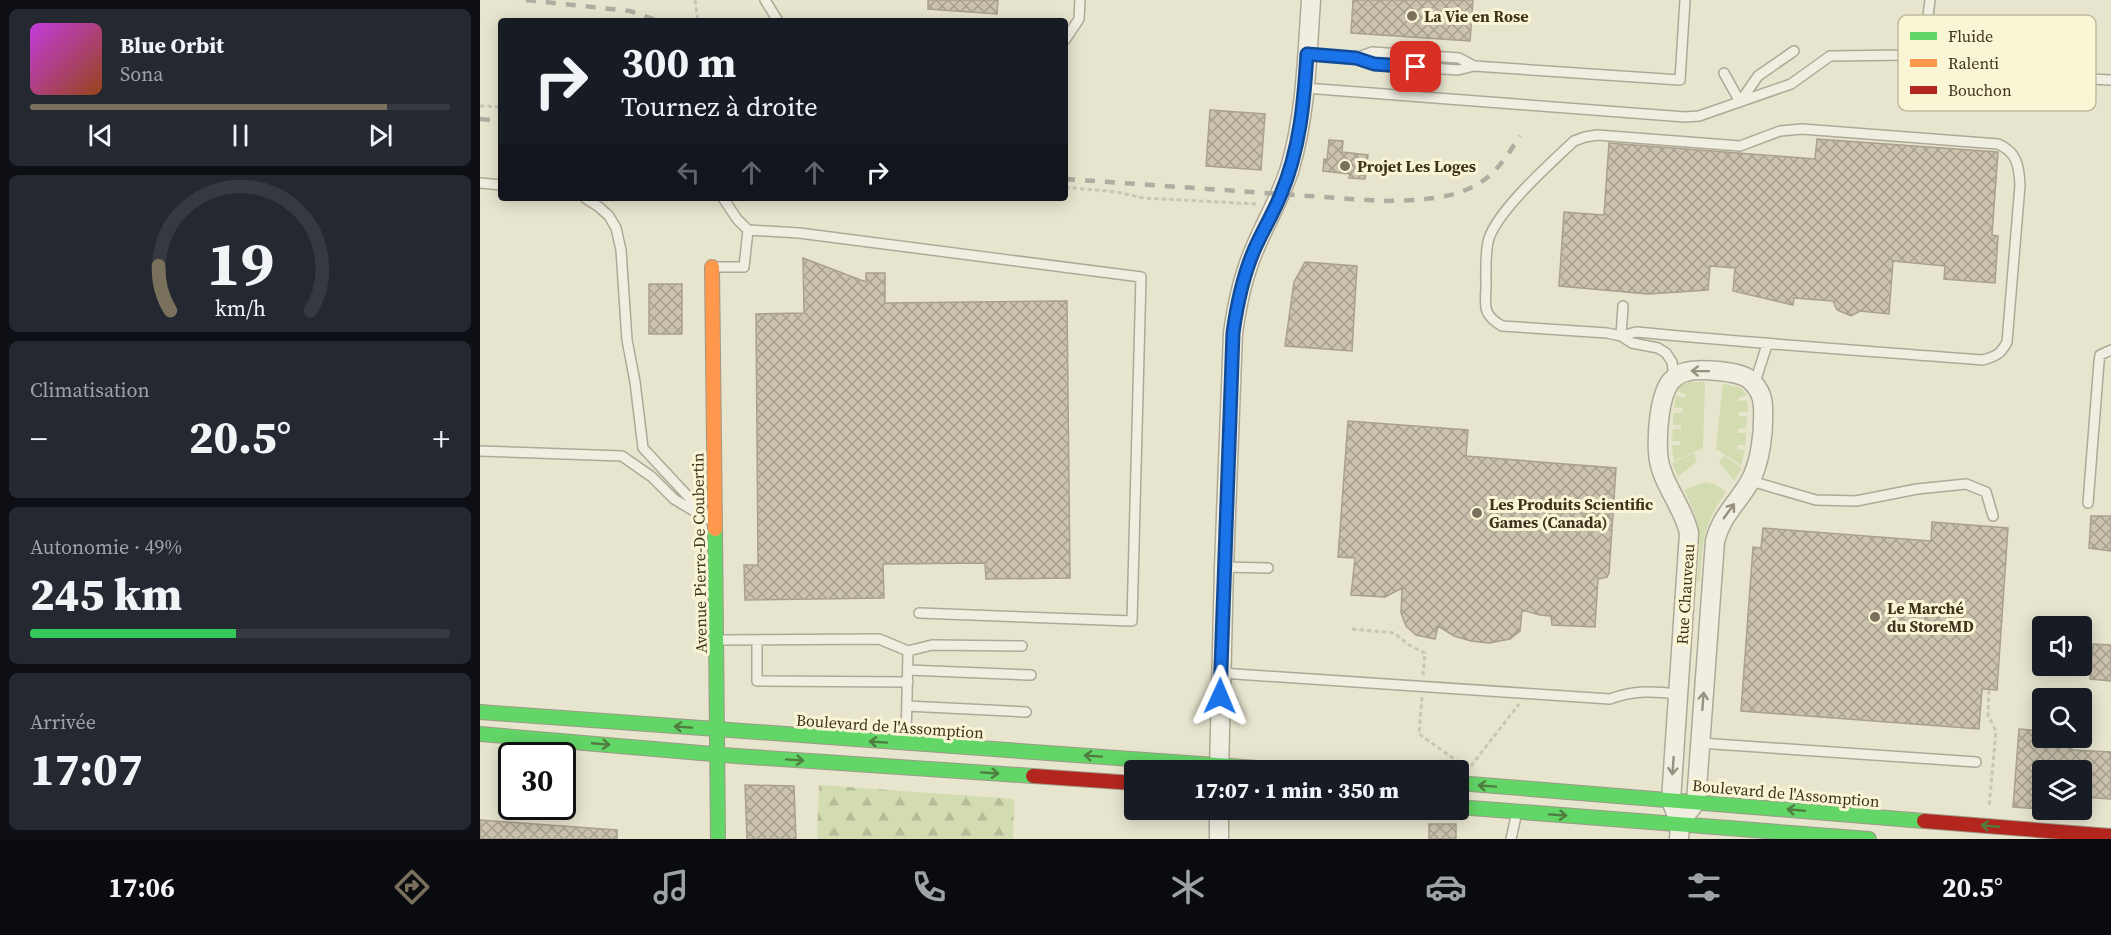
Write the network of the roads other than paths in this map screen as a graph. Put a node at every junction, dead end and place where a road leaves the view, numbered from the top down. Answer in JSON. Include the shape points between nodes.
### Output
{"nodes":[{"id":1,"x":765,"y":0,"type":"edge"},
{"id":2,"x":1080,"y":0,"type":"edge"},
{"id":3,"x":1311,"y":0,"type":"edge"},
{"id":4,"x":1685,"y":0,"type":"edge"},
{"id":5,"x":1930,"y":0,"type":"edge"},
{"id":6,"x":1928,"y":15,"type":"edge"},
{"id":7,"x":776,"y":18,"type":"edge"},
{"id":8,"x":1068,"y":36,"type":"edge"},
{"id":9,"x":1794,"y":51,"type":"dead end"},
{"id":10,"x":1307,"y":54,"type":"junction"},
{"id":11,"x":1898,"y":55,"type":"edge"},
{"id":12,"x":1724,"y":73,"type":"dead end"},
{"id":13,"x":2096,"y":79,"type":"edge"},
{"id":14,"x":2111,"y":80,"type":"edge"},
{"id":15,"x":1305,"y":88,"type":"junction"},
{"id":16,"x":1740,"y":102,"type":"junction"},
{"id":17,"x":480,"y":183,"type":"edge"},
{"id":18,"x":498,"y":185,"type":"edge"},
{"id":19,"x":590,"y":201,"type":"edge"},
{"id":20,"x":725,"y":201,"type":"edge"},
{"id":21,"x":748,"y":230,"type":"junction"},
{"id":22,"x":712,"y":267,"type":"joint"},
{"id":23,"x":1623,"y":306,"type":"dead end"},
{"id":24,"x":1621,"y":336,"type":"junction"},
{"id":25,"x":1767,"y":345,"type":"junction"},
{"id":26,"x":2111,"y":350,"type":"edge"},
{"id":27,"x":1674,"y":378,"type":"junction"},
{"id":28,"x":1754,"y":385,"type":"junction"},
{"id":29,"x":480,"y":452,"type":"edge"},
{"id":30,"x":1751,"y":481,"type":"junction"},
{"id":31,"x":2088,"y":503,"type":"dead end"},
{"id":32,"x":1993,"y":516,"type":"dead end"},
{"id":33,"x":714,"y":524,"type":"junction"},
{"id":34,"x":1224,"y":567,"type":"junction"},
{"id":35,"x":1268,"y":567,"type":"dead end"},
{"id":36,"x":919,"y":613,"type":"dead end"},
{"id":37,"x":716,"y":640,"type":"junction"},
{"id":38,"x":757,"y":640,"type":"junction"},
{"id":39,"x":1022,"y":646,"type":"dead end"},
{"id":40,"x":908,"y":651,"type":"junction"},
{"id":41,"x":908,"y":670,"type":"junction"},
{"id":42,"x":1221,"y":673,"type":"junction"},
{"id":43,"x":1030,"y":675,"type":"dead end"},
{"id":44,"x":908,"y":682,"type":"junction"},
{"id":45,"x":1678,"y":694,"type":"junction"},
{"id":46,"x":907,"y":706,"type":"junction"},
{"id":47,"x":480,"y":712,"type":"edge"},
{"id":48,"x":1026,"y":712,"type":"dead end"},
{"id":49,"x":717,"y":729,"type":"junction"},
{"id":50,"x":480,"y":734,"type":"edge"},
{"id":51,"x":906,"y":744,"type":"junction"},
{"id":52,"x":1700,"y":744,"type":"junction"},
{"id":53,"x":718,"y":754,"type":"junction"},
{"id":54,"x":1219,"y":760,"type":"edge"},
{"id":55,"x":1124,"y":761,"type":"edge"},
{"id":56,"x":1977,"y":762,"type":"dead end"},
{"id":57,"x":903,"y":768,"type":"junction"},
{"id":58,"x":1124,"y":782,"type":"edge"},
{"id":59,"x":1469,"y":784,"type":"edge"},
{"id":60,"x":1671,"y":800,"type":"junction"},
{"id":61,"x":1696,"y":802,"type":"junction"},
{"id":62,"x":1469,"y":808,"type":"edge"},
{"id":63,"x":1517,"y":812,"type":"junction"},
{"id":64,"x":1219,"y":820,"type":"edge"},
{"id":65,"x":1680,"y":831,"type":"edge"},
{"id":66,"x":2111,"y":836,"type":"edge"},
{"id":67,"x":1835,"y":838,"type":"edge"},
{"id":68,"x":718,"y":839,"type":"edge"},
{"id":69,"x":1219,"y":839,"type":"edge"},
{"id":70,"x":1511,"y":839,"type":"edge"},
{"id":71,"x":1869,"y":839,"type":"edge"}],
"edges":[{"from":1,"to":7,"type":"lane"},
{"from":2,"to":8,"type":"lane","via":[[1079,19]]},
{"from":3,"to":10,"type":"street"},
{"from":4,"to":10,"type":"lane","via":[[1680,80],[1474,66],[1460,58],[1372,52],[1356,58]]},
{"from":5,"to":6,"type":"lane"},
{"from":9,"to":16,"type":"lane","via":[[1758,76]]},
{"from":10,"to":15,"type":"street"},
{"from":11,"to":16,"type":"lane","via":[[1830,57],[1791,84]]},
{"from":12,"to":16,"type":"lane"},
{"from":13,"to":14,"type":"lane"},
{"from":15,"to":16,"type":"lane","via":[[1685,117]]},
{"from":15,"to":34,"type":"street","via":[[1296,148],[1281,195],[1248,268],[1236,311]]},
{"from":17,"to":18,"type":"lane"},
{"from":19,"to":33,"type":"lane","via":[[609,216],[621,250],[627,340],[643,448]]},
{"from":20,"to":21,"type":"lane"},
{"from":21,"to":22,"type":"lane","via":[[744,267]]},
{"from":21,"to":36,"type":"lane","via":[[799,232],[1142,278],[1132,621]]},
{"from":22,"to":33,"type":"street","name":"Avenue Pierre-De Coubertin"},
{"from":23,"to":24,"type":"lane"},
{"from":24,"to":25,"type":"lane","via":[[1636,332]]},
{"from":24,"to":25,"type":"lane","via":[[1503,326],[1485,309],[1490,236],[1513,202],[1574,141],[1597,135],[1740,146],[1780,131],[1802,129],[1998,144],[2008,148],[2020,170],[2020,185],[2007,342],[1996,356],[1982,360]]},
{"from":24,"to":27,"type":"lane","via":[[1666,353]]},
{"from":25,"to":28,"type":"lane"},
{"from":26,"to":31,"type":"lane","via":[[2100,355]]},
{"from":28,"to":27,"type":"street","one_way":true,"via":[[1743,376],[1726,372],[1692,371]]},
{"from":27,"to":45,"type":"street","name":"Rue Chauveau","via":[[1663,395],[1658,452],[1660,467],[1689,533]]},
{"from":28,"to":30,"type":"street","name":"Rue Chauveau","via":[[1762,397],[1763,413],[1759,464]]},
{"from":29,"to":33,"type":"lane","via":[[622,456],[674,499]]},
{"from":30,"to":32,"type":"lane","via":[[1816,500],[1856,501],[1966,484],[1986,492]]},
{"from":52,"to":30,"type":"street","name":"Rue Chauveau","one_way":true,"via":[[1715,541],[1719,524]]},
{"from":33,"to":37,"type":"street","name":"Avenue Pierre-De Coubertin"},
{"from":34,"to":35,"type":"lane"},
{"from":34,"to":42,"type":"street"},
{"from":37,"to":38,"type":"lane"},
{"from":37,"to":49,"type":"street","name":"Avenue Pierre-De Coubertin"},
{"from":38,"to":40,"type":"lane","via":[[879,639]]},
{"from":38,"to":44,"type":"lane","via":[[757,681]]},
{"from":39,"to":40,"type":"lane","via":[[932,645]]},
{"from":40,"to":41,"type":"lane"},
{"from":41,"to":43,"type":"lane"},
{"from":41,"to":44,"type":"lane"},
{"from":42,"to":45,"type":"lane","via":[[1610,699],[1645,691]]},
{"from":42,"to":54,"type":"street"},
{"from":44,"to":46,"type":"lane"},
{"from":45,"to":60,"type":"street","name":"Rue Chauveau","one_way":true},
{"from":46,"to":48,"type":"lane"},
{"from":46,"to":51,"type":"lane"},
{"from":49,"to":47,"type":"street","name":"Boulevard de l'Assomption","one_way":true},
{"from":51,"to":49,"type":"street","name":"Boulevard de l'Assomption","one_way":true},
{"from":49,"to":53,"type":"street","name":"Avenue Pierre-De Coubertin"},
{"from":50,"to":53,"type":"street","one_way":true},
{"from":55,"to":51,"type":"street","name":"Boulevard de l'Assomption","one_way":true},
{"from":51,"to":57,"type":"lane"},
{"from":52,"to":56,"type":"lane"},
{"from":52,"to":61,"type":"street","name":"Rue Chauveau"},
{"from":53,"to":57,"type":"street","one_way":true},
{"from":53,"to":68,"type":"street","name":"Avenue Pierre-De Coubertin"},
{"from":57,"to":58,"type":"street","one_way":true},
{"from":60,"to":59,"type":"street","name":"Boulevard de l'Assomption","one_way":true},
{"from":60,"to":61,"type":"street","name":"Boulevard de l'Assomption"},
{"from":60,"to":65,"type":"street","name":"Rue Chauveau"},
{"from":61,"to":65,"type":"street"},
{"from":66,"to":61,"type":"street","name":"Boulevard de l'Assomption","one_way":true},
{"from":62,"to":63,"type":"street"},
{"from":63,"to":65,"type":"street","one_way":true},
{"from":63,"to":70,"type":"lane"},
{"from":64,"to":69,"type":"street"},
{"from":65,"to":67,"type":"street"},
{"from":67,"to":71,"type":"street"}]}
